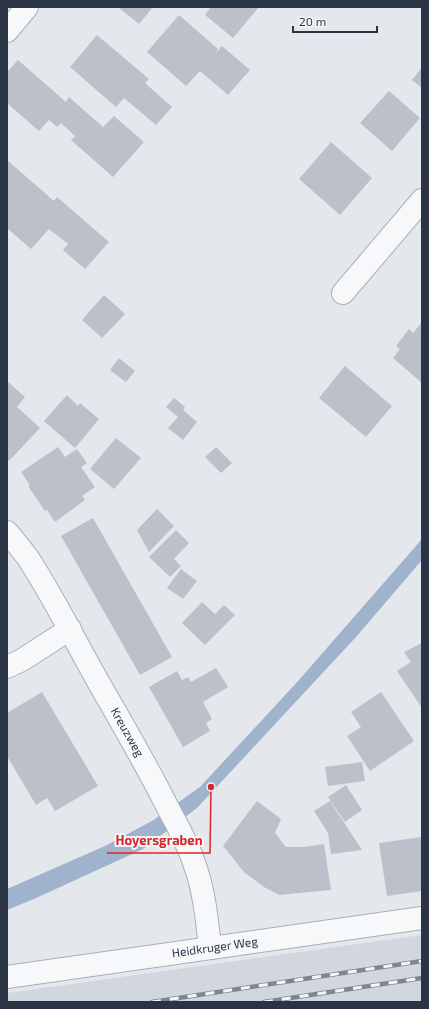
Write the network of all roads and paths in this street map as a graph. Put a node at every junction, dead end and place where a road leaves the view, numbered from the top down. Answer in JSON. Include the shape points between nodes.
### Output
{"nodes":[{"id":1,"x":27,"y":7,"type":"edge"},
{"id":2,"x":7,"y":31,"type":"edge"},
{"id":3,"x":422,"y":200,"type":"edge"},
{"id":4,"x":343,"y":293,"type":"dead end"},
{"id":5,"x":7,"y":532,"type":"edge"},
{"id":6,"x":70,"y":629,"type":"junction"},
{"id":7,"x":7,"y":667,"type":"edge"},
{"id":8,"x":422,"y":918,"type":"edge"},
{"id":9,"x":210,"y":948,"type":"junction"},
{"id":10,"x":7,"y":977,"type":"edge"}],
"edges":[{"from":1,"to":2,"type":"street"},
{"from":3,"to":4,"type":"street"},
{"from":5,"to":6,"type":"street","name":"Kreuzweg","via":[[27,557]]},
{"from":6,"to":7,"type":"street"},
{"from":6,"to":9,"type":"street","name":"Kreuzweg","via":[[183,836],[200,883]]},
{"from":8,"to":9,"type":"street","name":"Heidkruger Weg"},
{"from":9,"to":10,"type":"street","name":"Heidkruger Weg"}]}
